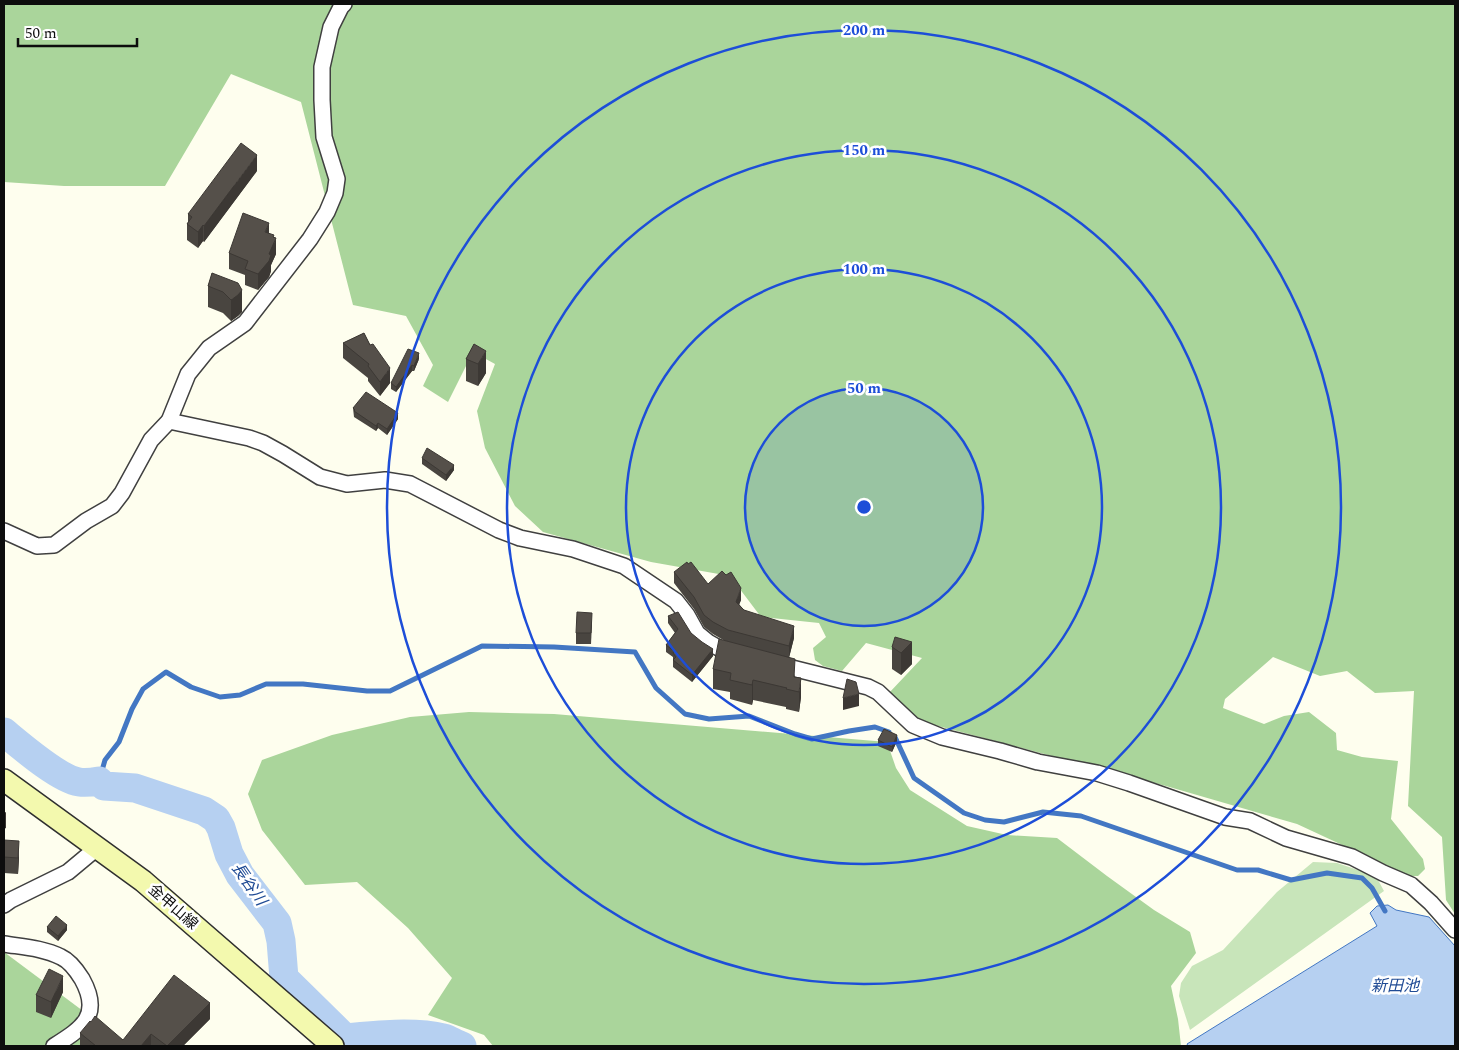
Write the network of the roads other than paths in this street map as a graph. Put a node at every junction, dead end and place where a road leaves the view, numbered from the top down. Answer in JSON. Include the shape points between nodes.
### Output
{"nodes":[{"id":1,"x":344,"y":4,"type":"edge"},
{"id":2,"x":170,"y":421,"type":"junction"},
{"id":3,"x":4,"y":530,"type":"edge"},
{"id":4,"x":4,"y":780,"type":"edge"},
{"id":5,"x":98,"y":847,"type":"junction"},
{"id":6,"x":4,"y":905,"type":"edge"},
{"id":7,"x":1455,"y":930,"type":"edge"},
{"id":8,"x":4,"y":944,"type":"edge"},
{"id":9,"x":54,"y":1046,"type":"edge"},
{"id":10,"x":333,"y":1046,"type":"edge"}],
"edges":[{"from":1,"to":2,"type":"street","via":[[331,27],[322,66],[324,137],[337,180],[335,193],[310,239],[245,323],[210,348],[188,374]]},
{"from":2,"to":3,"type":"street","via":[[151,440],[112,506],[54,545],[37,546]]},
{"from":2,"to":7,"type":"street","via":[[249,438],[270,446],[320,477],[338,482],[384,480],[410,484],[499,530],[624,566],[676,601],[697,633],[724,651],[868,687],[878,692],[913,725],[942,737],[1038,762],[1097,773],[1225,817],[1250,821],[1286,838],[1352,856],[1411,885]]},
{"from":4,"to":5,"type":"main road","name":"金甲山線"},
{"from":5,"to":6,"type":"street","via":[[68,872]]},
{"from":5,"to":10,"type":"main road","name":"金甲山線","via":[[143,881]]},
{"from":8,"to":9,"type":"street","via":[[44,950],[62,958],[76,970],[87,989],[91,1006],[86,1022]]}]}
